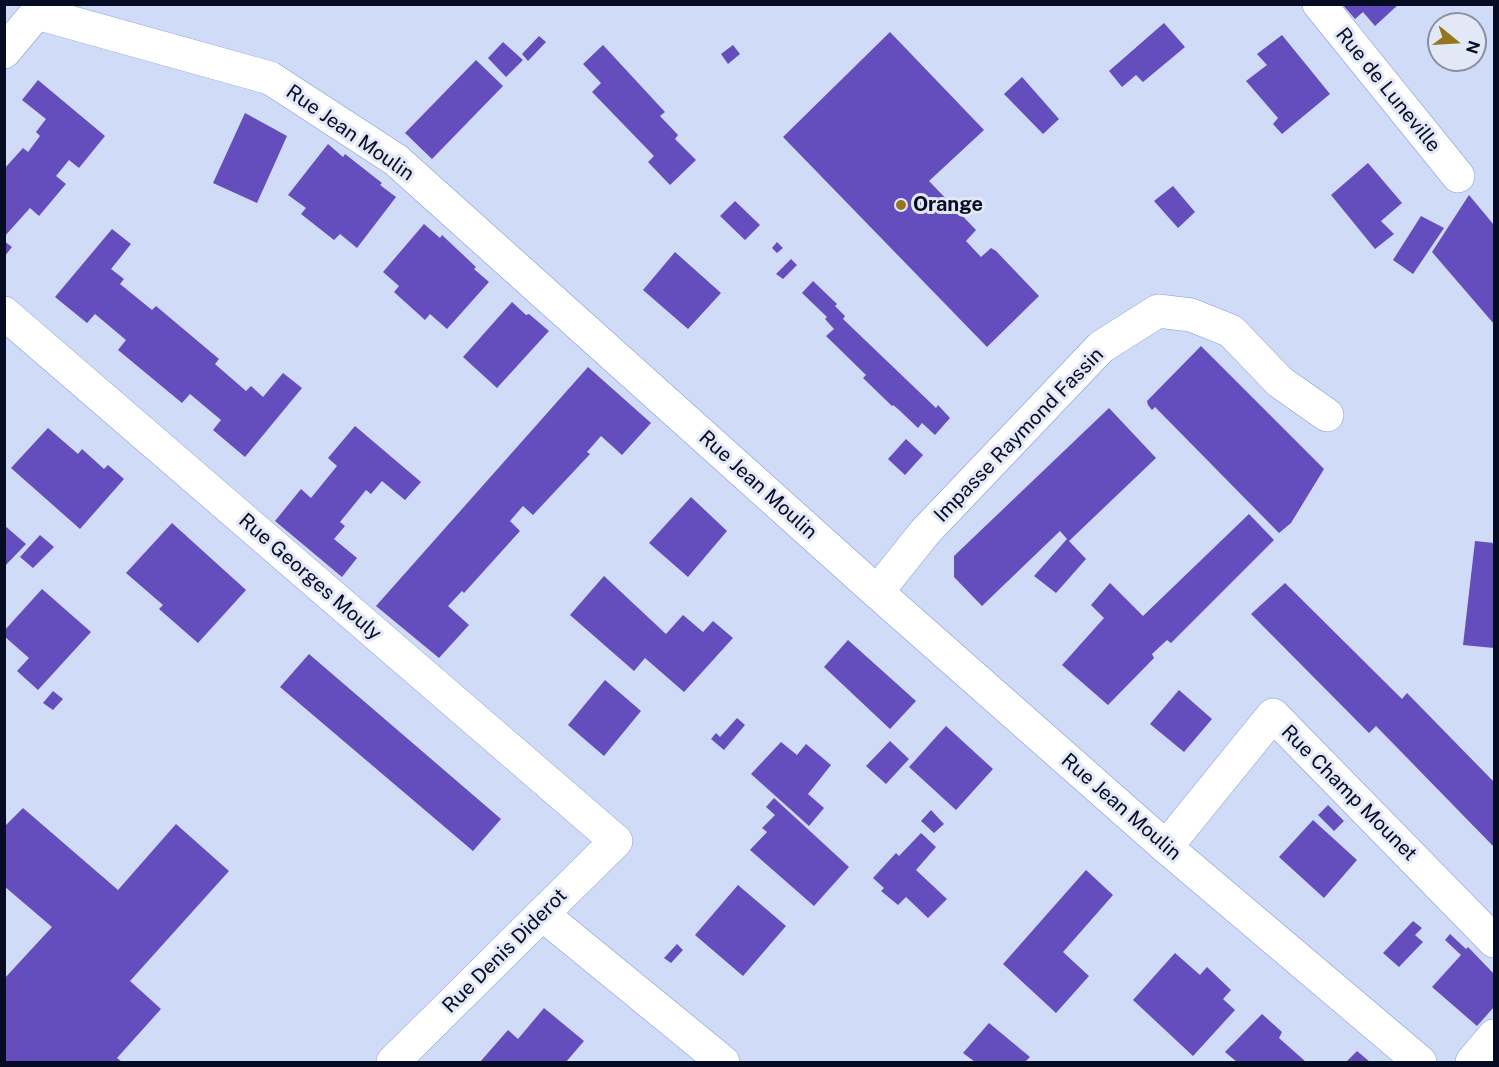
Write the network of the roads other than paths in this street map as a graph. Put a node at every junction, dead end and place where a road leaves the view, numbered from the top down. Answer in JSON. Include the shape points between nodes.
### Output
{"nodes":[{"id":1,"x":1319,"y":4,"type":"edge"},
{"id":2,"x":40,"y":9,"type":"edge"},
{"id":3,"x":4,"y":52,"type":"edge"},
{"id":4,"x":1458,"y":176,"type":"dead end"},
{"id":5,"x":4,"y":313,"type":"edge"},
{"id":6,"x":1327,"y":415,"type":"dead end"},
{"id":7,"x":877,"y":592,"type":"junction"},
{"id":8,"x":616,"y":841,"type":"joint"},
{"id":9,"x":1166,"y":847,"type":"junction"},
{"id":10,"x":542,"y":914,"type":"junction"},
{"id":11,"x":1494,"y":940,"type":"edge"},
{"id":12,"x":1494,"y":1036,"type":"edge"},
{"id":13,"x":393,"y":1062,"type":"edge"},
{"id":14,"x":723,"y":1062,"type":"edge"},
{"id":15,"x":1420,"y":1062,"type":"edge"},
{"id":16,"x":1472,"y":1062,"type":"edge"}],
"edges":[{"from":1,"to":4,"type":"street","name":"Rue de Luneville"},
{"from":2,"to":3,"type":"street"},
{"from":2,"to":7,"type":"street","name":"Rue Jean Moulin","via":[[270,78],[396,160]]},
{"from":5,"to":8,"type":"street","name":"Rue Georges Mouly"},
{"from":6,"to":7,"type":"street","name":"Impasse Raymond Fassin","via":[[1280,382],[1232,331],[1191,315],[1158,311],[1101,347],[925,532]]},
{"from":7,"to":9,"type":"street","name":"Rue Jean Moulin"},
{"from":8,"to":10,"type":"street","name":"Rue Denis Diderot"},
{"from":9,"to":11,"type":"street","name":"Rue Champ Mounet","via":[[1273,716]]},
{"from":9,"to":15,"type":"street","name":"Rue Jean Moulin"},
{"from":10,"to":13,"type":"street","name":"Rue Denis Diderot"},
{"from":10,"to":14,"type":"street"},
{"from":12,"to":16,"type":"street"}]}
